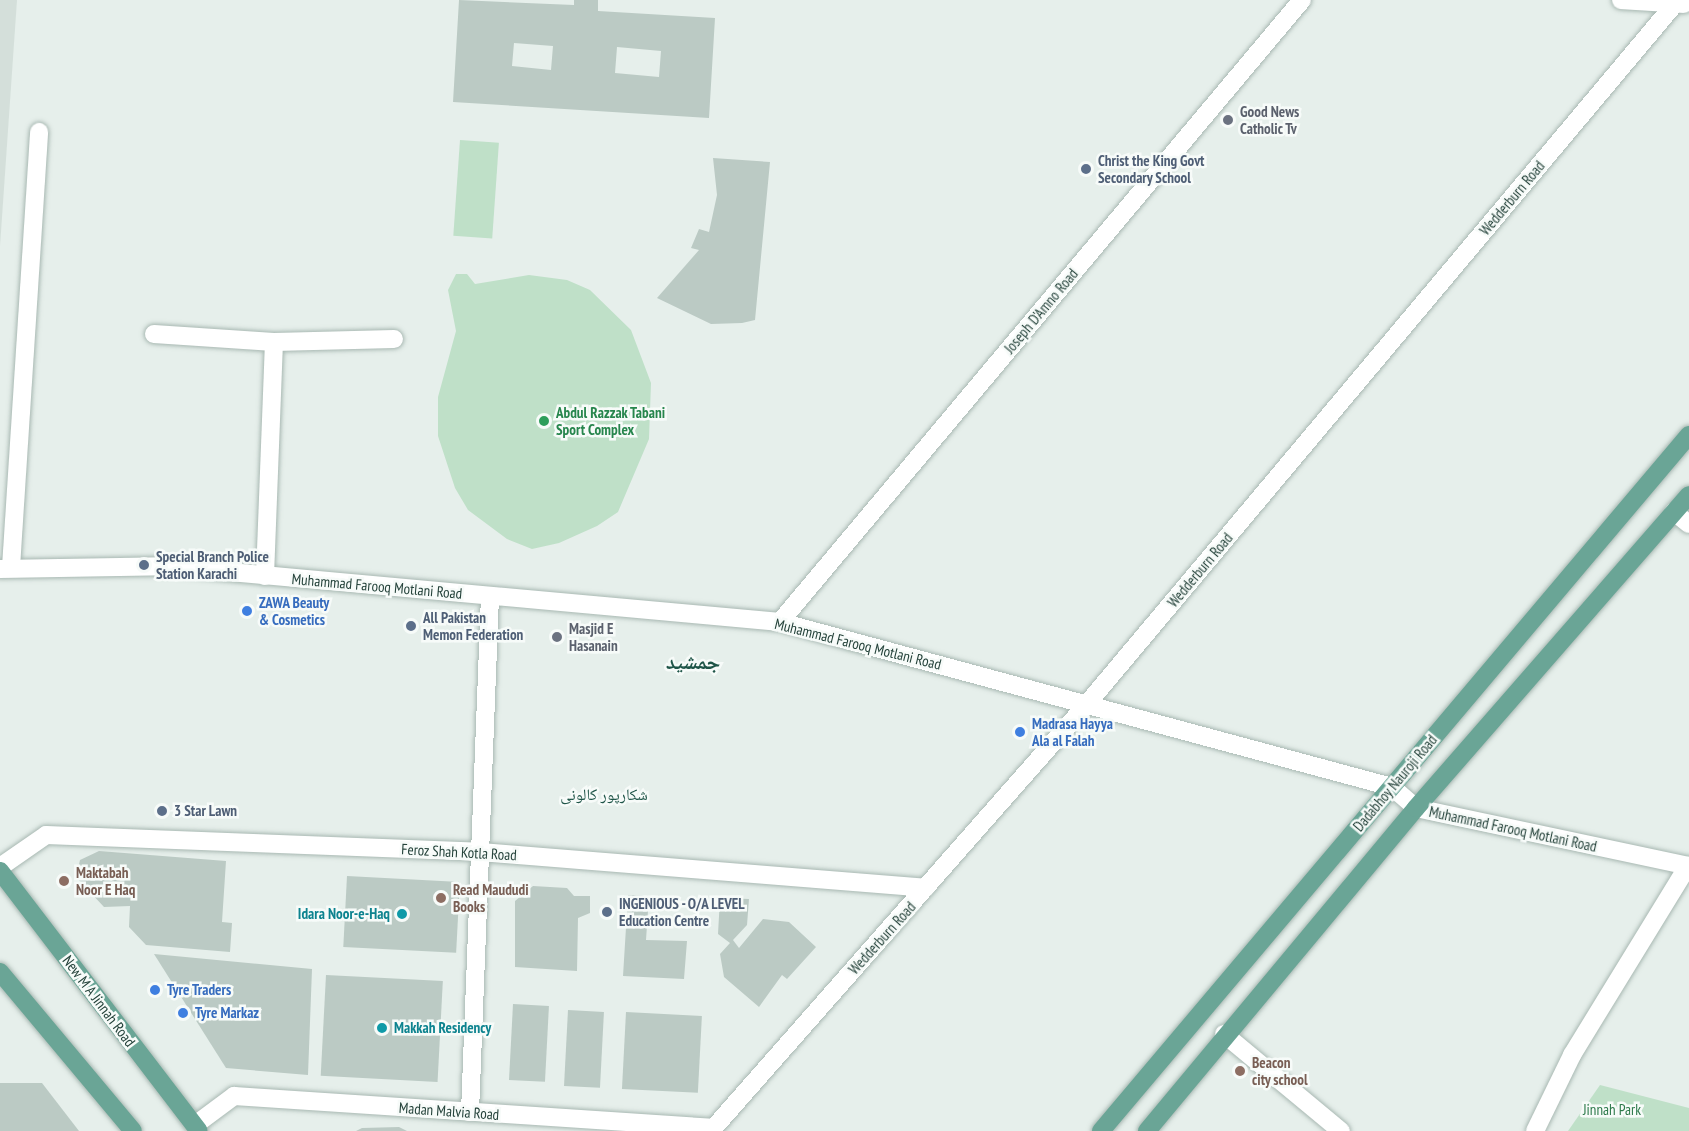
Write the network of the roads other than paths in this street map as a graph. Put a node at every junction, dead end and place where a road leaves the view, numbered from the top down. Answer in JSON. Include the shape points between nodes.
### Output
{"nodes":[{"id":1,"x":1302,"y":0,"type":"edge"},
{"id":2,"x":1621,"y":0,"type":"edge"},
{"id":3,"x":1680,"y":3,"type":"edge"},
{"id":4,"x":39,"y":132,"type":"dead end"},
{"id":5,"x":154,"y":334,"type":"dead end"},
{"id":6,"x":394,"y":339,"type":"dead end"},
{"id":7,"x":274,"y":342,"type":"junction"},
{"id":8,"x":1689,"y":435,"type":"edge"},
{"id":9,"x":1689,"y":495,"type":"edge"},
{"id":10,"x":1674,"y":512,"type":"junction"},
{"id":11,"x":1689,"y":524,"type":"edge"},
{"id":12,"x":5,"y":568,"type":"edge"},
{"id":13,"x":265,"y":576,"type":"junction"},
{"id":14,"x":490,"y":596,"type":"junction"},
{"id":15,"x":780,"y":622,"type":"junction"},
{"id":16,"x":1088,"y":704,"type":"junction"},
{"id":17,"x":1392,"y":787,"type":"junction"},
{"id":18,"x":1416,"y":808,"type":"junction"},
{"id":19,"x":480,"y":852,"type":"junction"},
{"id":20,"x":1688,"y":866,"type":"edge"},
{"id":21,"x":0,"y":867,"type":"edge"},
{"id":22,"x":0,"y":871,"type":"edge"},
{"id":23,"x":926,"y":888,"type":"junction"},
{"id":24,"x":0,"y":972,"type":"edge"},
{"id":25,"x":1224,"y":1034,"type":"junction"},
{"id":26,"x":470,"y":1112,"type":"junction"},
{"id":27,"x":197,"y":1128,"type":"edge"},
{"id":28,"x":712,"y":1129,"type":"edge"},
{"id":29,"x":134,"y":1131,"type":"edge"},
{"id":30,"x":1101,"y":1131,"type":"edge"},
{"id":31,"x":1147,"y":1131,"type":"edge"},
{"id":32,"x":1341,"y":1131,"type":"edge"},
{"id":33,"x":1535,"y":1131,"type":"edge"}],
"edges":[{"from":1,"to":15,"type":"street","name":"Joseph D'Amno Road"},
{"from":2,"to":3,"type":"street"},
{"from":3,"to":16,"type":"street","name":"Wedderburn Road"},
{"from":4,"to":12,"type":"street"},
{"from":5,"to":7,"type":"street"},
{"from":6,"to":7,"type":"street"},
{"from":7,"to":13,"type":"street"},
{"from":8,"to":17,"type":"main road","name":"Dadabhoy Nauroji Road"},
{"from":9,"to":10,"type":"main road"},
{"from":10,"to":11,"type":"street"},
{"from":10,"to":18,"type":"main road"},
{"from":12,"to":13,"type":"street","name":"Muhammad Farooq Motlani Road","via":[[164,566]]},
{"from":13,"to":14,"type":"street","name":"Muhammad Farooq Motlani Road"},
{"from":14,"to":15,"type":"street","name":"Muhammad Farooq Motlani Road"},
{"from":14,"to":19,"type":"street"},
{"from":15,"to":16,"type":"street","name":"Muhammad Farooq Motlani Road"},
{"from":16,"to":17,"type":"street","name":"Muhammad Farooq Motlani Road"},
{"from":16,"to":23,"type":"street","name":"Wedderburn Road"},
{"from":17,"to":18,"type":"street","name":"Muhammad Farooq Motlani Road"},
{"from":17,"to":30,"type":"main road","name":"Dadabhoy Nauroji Road"},
{"from":18,"to":20,"type":"street","name":"Muhammad Farooq Motlani Road"},
{"from":18,"to":25,"type":"main road"},
{"from":19,"to":21,"type":"street","name":"Feroz Shah Kotla Road","via":[[46,835]]},
{"from":19,"to":23,"type":"street","name":"Feroz Shah Kotla Road"},
{"from":19,"to":26,"type":"street"},
{"from":20,"to":33,"type":"street","via":[[1572,1055]]},
{"from":22,"to":27,"type":"main road","name":"New M A Jinnah Road"},
{"from":23,"to":28,"type":"street","name":"Wedderburn Road"},
{"from":24,"to":29,"type":"main road"},
{"from":25,"to":31,"type":"main road"},
{"from":25,"to":32,"type":"street"},
{"from":26,"to":27,"type":"street","name":"Madan Malvia Road","via":[[234,1096]]},
{"from":26,"to":28,"type":"street","name":"Madan Malvia Road"}]}
